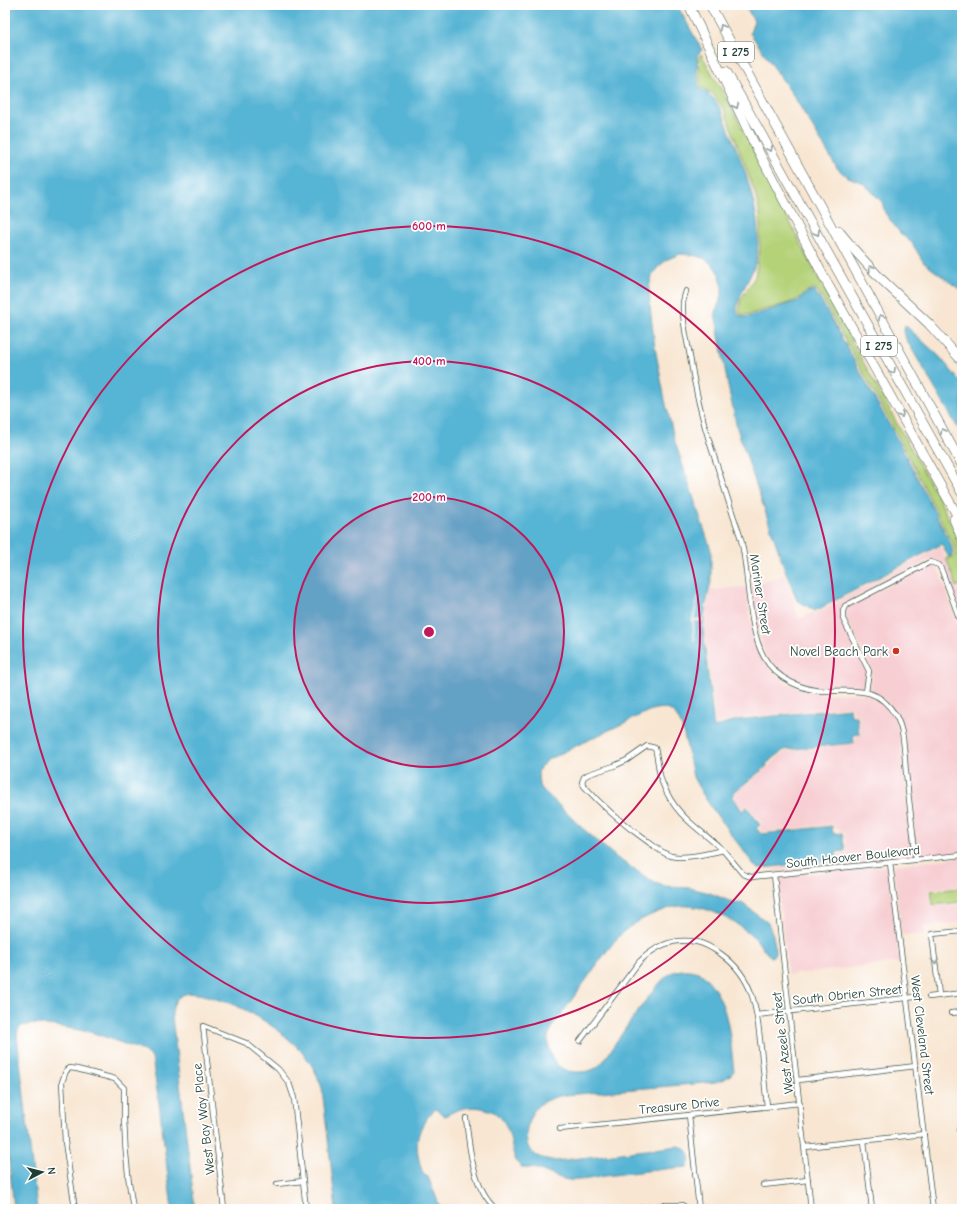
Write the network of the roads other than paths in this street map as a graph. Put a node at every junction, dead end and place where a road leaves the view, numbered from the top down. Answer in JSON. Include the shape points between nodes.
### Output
{"nodes":[{"id":1,"x":689,"y":5,"type":"edge"},
{"id":2,"x":710,"y":5,"type":"edge"},
{"id":3,"x":811,"y":189,"type":"junction"},
{"id":4,"x":686,"y":291,"type":"dead end"},
{"id":5,"x":929,"y":324,"type":"junction"},
{"id":6,"x":962,"y":354,"type":"edge"},
{"id":7,"x":962,"y":361,"type":"edge"},
{"id":8,"x":962,"y":465,"type":"edge"},
{"id":9,"x":943,"y":492,"type":"junction"},
{"id":10,"x":962,"y":493,"type":"edge"},
{"id":11,"x":962,"y":524,"type":"edge"},
{"id":12,"x":962,"y":538,"type":"edge"},
{"id":13,"x":962,"y":626,"type":"edge"},
{"id":14,"x":866,"y":692,"type":"junction"},
{"id":15,"x":723,"y":850,"type":"junction"},
{"id":16,"x":962,"y":855,"type":"edge"},
{"id":17,"x":916,"y":860,"type":"junction"},
{"id":18,"x":890,"y":863,"type":"junction"},
{"id":19,"x":774,"y":875,"type":"junction"},
{"id":20,"x":962,"y":930,"type":"edge"},
{"id":21,"x":962,"y":993,"type":"edge"},
{"id":22,"x":939,"y":995,"type":"junction"},
{"id":23,"x":929,"y":996,"type":"dead end"},
{"id":24,"x":915,"y":997,"type":"dead end"},
{"id":25,"x":908,"y":998,"type":"junction"},
{"id":26,"x":790,"y":1011,"type":"junction"},
{"id":27,"x":962,"y":1012,"type":"edge"},
{"id":28,"x":951,"y":1013,"type":"dead end"},
{"id":29,"x":757,"y":1015,"type":"junction"},
{"id":30,"x":962,"y":1015,"type":"edge"},
{"id":31,"x":580,"y":1041,"type":"dead end"},
{"id":32,"x":916,"y":1066,"type":"junction"},
{"id":33,"x":798,"y":1080,"type":"junction"},
{"id":34,"x":800,"y":1103,"type":"junction"},
{"id":35,"x":767,"y":1106,"type":"junction"},
{"id":36,"x":689,"y":1115,"type":"junction"},
{"id":37,"x":466,"y":1118,"type":"dead end"},
{"id":38,"x":560,"y":1129,"type":"dead end"},
{"id":39,"x":924,"y":1134,"type":"junction"},
{"id":40,"x":864,"y":1141,"type":"junction"},
{"id":41,"x":804,"y":1147,"type":"junction"},
{"id":42,"x":808,"y":1180,"type":"junction"},
{"id":43,"x":303,"y":1181,"type":"junction"},
{"id":44,"x":277,"y":1184,"type":"dead end"},
{"id":45,"x":763,"y":1185,"type":"dead end"},
{"id":46,"x":75,"y":1209,"type":"edge"},
{"id":47,"x":133,"y":1209,"type":"edge"},
{"id":48,"x":224,"y":1209,"type":"edge"},
{"id":49,"x":306,"y":1209,"type":"edge"},
{"id":50,"x":496,"y":1209,"type":"edge"},
{"id":51,"x":630,"y":1209,"type":"edge"},
{"id":52,"x":688,"y":1209,"type":"edge"},
{"id":53,"x":699,"y":1209,"type":"edge"},
{"id":54,"x":811,"y":1209,"type":"edge"},
{"id":55,"x":872,"y":1209,"type":"edge"},
{"id":56,"x":933,"y":1209,"type":"edge"}],
"edges":[{"from":1,"to":9,"type":"highway","one_way":true,"via":[[750,134],[817,263]]},
{"from":1,"to":10,"type":"highway","number":"I 275","one_way":true},
{"from":3,"to":2,"type":"highway","number":"I 275","one_way":true},
{"from":5,"to":3,"type":"highway","one_way":true,"via":[[884,283],[857,253]]},
{"from":8,"to":3,"type":"highway","number":"I 275","one_way":true},
{"from":4,"to":14,"type":"street","name":"Mariner Street","via":[[683,303],[685,329],[696,388],[710,446],[742,542],[753,624],[764,658],[778,674],[804,688]]},
{"from":5,"to":6,"type":"highway"},
{"from":5,"to":7,"type":"highway"},
{"from":9,"to":11,"type":"highway"},
{"from":9,"to":12,"type":"highway"},
{"from":13,"to":14,"type":"street","via":[[942,571],[939,565],[934,563],[927,563],[851,602],[843,611],[843,619],[869,671]]},
{"from":14,"to":17,"type":"street","name":"Mariner Street","via":[[885,702],[900,726]]},
{"from":15,"to":15,"type":"street","via":[[687,856],[670,855],[629,828],[607,809],[588,791],[582,782],[584,777],[627,760],[647,746],[655,748],[662,781],[676,809]]},
{"from":15,"to":19,"type":"street","name":"South Hoover Boulevard","via":[[746,876]]},
{"from":16,"to":17,"type":"street","name":"South Hoover Boulevard"},
{"from":17,"to":18,"type":"street","name":"South Hoover Boulevard"},
{"from":18,"to":19,"type":"street","name":"South Hoover Boulevard"},
{"from":18,"to":25,"type":"street","name":"West Cleveland Street"},
{"from":19,"to":26,"type":"street","name":"West Azeele Street"},
{"from":20,"to":22,"type":"street","one_way":true,"via":[[932,934]]},
{"from":21,"to":22,"type":"street"},
{"from":22,"to":23,"type":"street"},
{"from":24,"to":25,"type":"street","name":"South Obrien Street"},
{"from":25,"to":26,"type":"street","name":"South Obrien Street"},
{"from":25,"to":32,"type":"street","name":"West Cleveland Street"},
{"from":26,"to":29,"type":"street","name":"South Obrien Street"},
{"from":26,"to":33,"type":"street","name":"West Azeele Street"},
{"from":27,"to":28,"type":"street"},
{"from":27,"to":30,"type":"street"},
{"from":29,"to":31,"type":"street","via":[[745,978],[727,958],[702,943],[678,940],[656,948],[639,962]]},
{"from":29,"to":35,"type":"street"},
{"from":32,"to":33,"type":"street"},
{"from":32,"to":39,"type":"street","name":"West Cleveland Street"},
{"from":33,"to":34,"type":"street","name":"West Azeele Street"},
{"from":34,"to":35,"type":"street","name":"Treasure Drive"},
{"from":34,"to":41,"type":"street","name":"West Azeele Street"},
{"from":35,"to":36,"type":"street","name":"Treasure Drive"},
{"from":36,"to":38,"type":"street","name":"Treasure Drive"},
{"from":36,"to":53,"type":"street"},
{"from":37,"to":50,"type":"street","via":[[470,1156],[484,1194]]},
{"from":39,"to":40,"type":"street"},
{"from":39,"to":56,"type":"street","name":"West Cleveland Street"},
{"from":40,"to":41,"type":"street"},
{"from":40,"to":55,"type":"street"},
{"from":41,"to":42,"type":"street","name":"West Azeele Street"},
{"from":42,"to":45,"type":"street"},
{"from":42,"to":54,"type":"street","name":"West Azeele Street"},
{"from":43,"to":44,"type":"street"},
{"from":43,"to":48,"type":"street","name":"West Bay Way Place","via":[[294,1098],[288,1083],[278,1069],[246,1043],[203,1026]]},
{"from":43,"to":49,"type":"street"},
{"from":46,"to":47,"type":"street","via":[[65,1142],[62,1082],[66,1070],[70,1068],[114,1079],[124,1088],[123,1114]]},
{"from":51,"to":52,"type":"street","via":[[682,1205]]}]}
